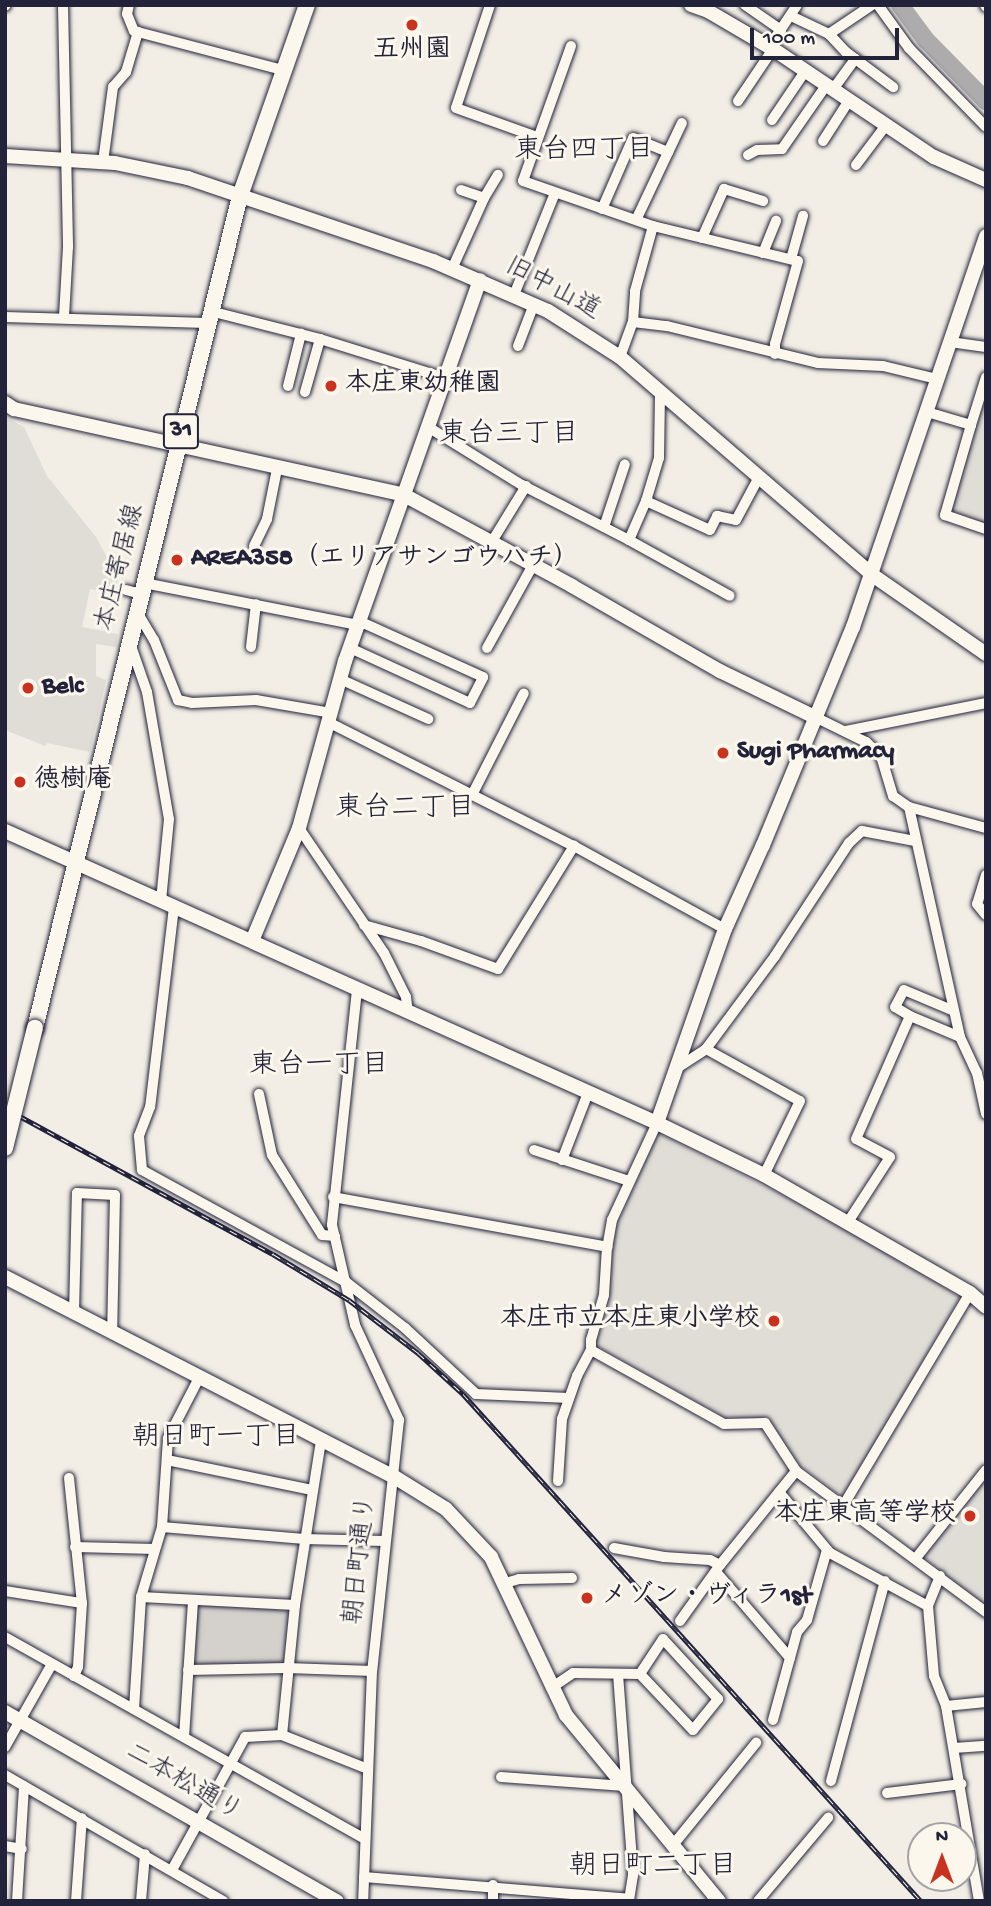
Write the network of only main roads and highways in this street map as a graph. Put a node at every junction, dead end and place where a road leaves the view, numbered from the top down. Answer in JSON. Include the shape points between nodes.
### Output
{"nodes":[{"id":1,"x":307,"y":5,"type":"edge"},
{"id":2,"x":5,"y":1148,"type":"edge"}],
"edges":[{"from":1,"to":2,"type":"main road","name":"本庄寄居線","number":"31","bridge":true,"via":[[240,196],[208,317],[178,446],[137,589],[130,642]]}]}
